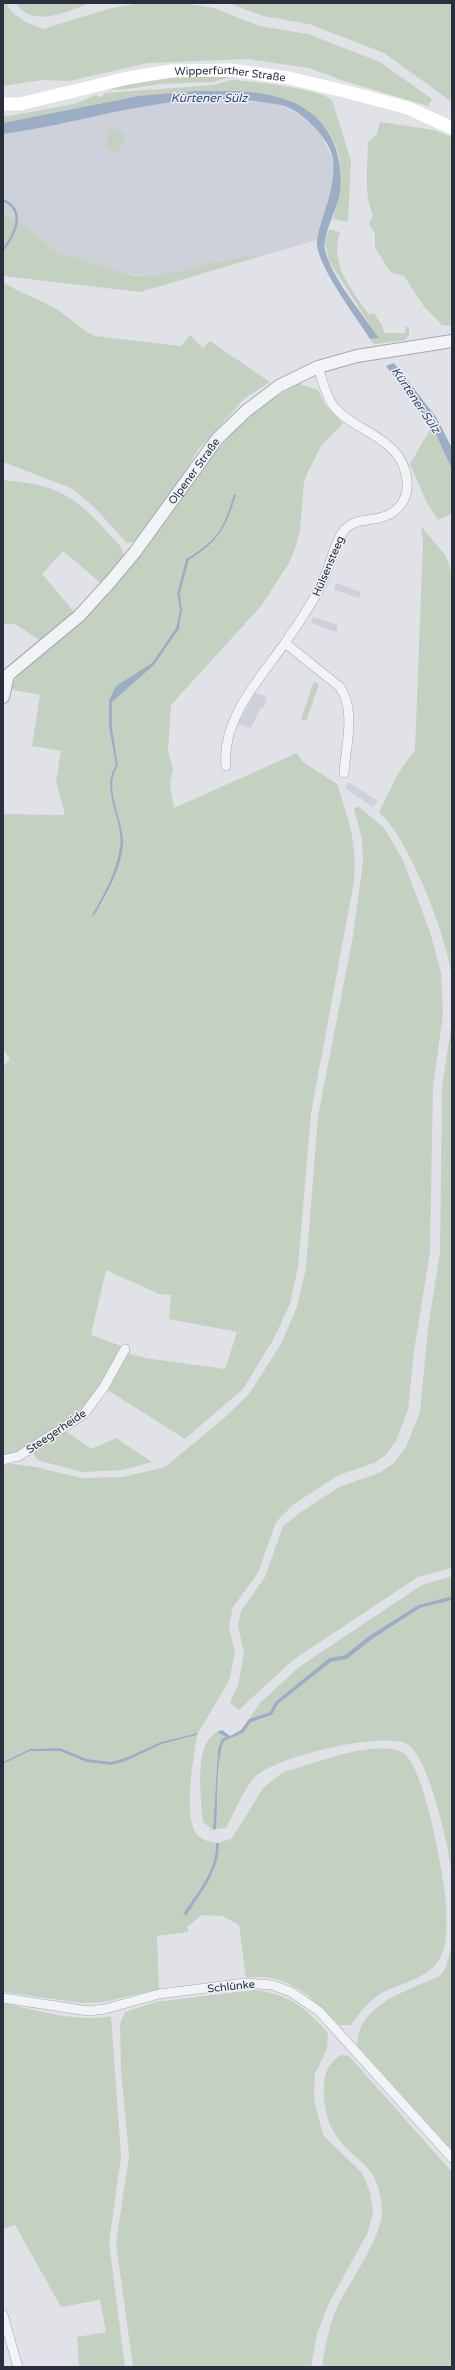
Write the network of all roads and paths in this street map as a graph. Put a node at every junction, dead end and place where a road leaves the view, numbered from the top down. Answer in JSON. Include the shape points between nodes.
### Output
{"nodes":[{"id":1,"x":3,"y":104,"type":"edge"},
{"id":2,"x":452,"y":128,"type":"edge"},
{"id":3,"x":452,"y":342,"type":"edge"},
{"id":4,"x":318,"y":367,"type":"junction"},
{"id":5,"x":285,"y":643,"type":"junction"},
{"id":6,"x":3,"y":697,"type":"edge"},
{"id":7,"x":226,"y":766,"type":"dead end"},
{"id":8,"x":344,"y":773,"type":"dead end"},
{"id":9,"x":125,"y":1349,"type":"dead end"},
{"id":10,"x":3,"y":1460,"type":"edge"},
{"id":11,"x":3,"y":1998,"type":"edge"},
{"id":12,"x":452,"y":2158,"type":"edge"},
{"id":13,"x":3,"y":2315,"type":"edge"},
{"id":14,"x":18,"y":2367,"type":"edge"}],
"edges":[{"from":1,"to":2,"type":"main road","name":"Wipperfürther Straße","via":[[20,104],[128,78],[171,71],[230,70],[289,78],[348,92],[408,108]]},
{"from":3,"to":4,"type":"street","name":"Olpener Straße","via":[[365,354]]},
{"from":4,"to":5,"type":"street","name":"Hülsensteeg","via":[[327,394],[336,409],[379,437],[403,462],[408,477],[407,490],[402,502],[387,516],[359,520],[347,526],[340,536],[317,594]]},
{"from":4,"to":6,"type":"street","name":"Olpener Straße","via":[[279,386],[246,411],[217,439],[135,552],[110,582],[79,616],[8,675]]},
{"from":5,"to":7,"type":"street","name":"Hülsensteeg","via":[[254,687],[234,723],[224,750]]},
{"from":5,"to":8,"type":"street","via":[[340,687],[345,694],[349,716]]},
{"from":9,"to":10,"type":"street","name":"Steegerheide","via":[[100,1393],[84,1414],[19,1456]]},
{"from":11,"to":12,"type":"street","name":"Schlünke","via":[[88,2011],[105,2009],[159,1994],[246,1983],[281,1988],[302,1998],[319,2011]]},
{"from":13,"to":14,"type":"street"}]}
